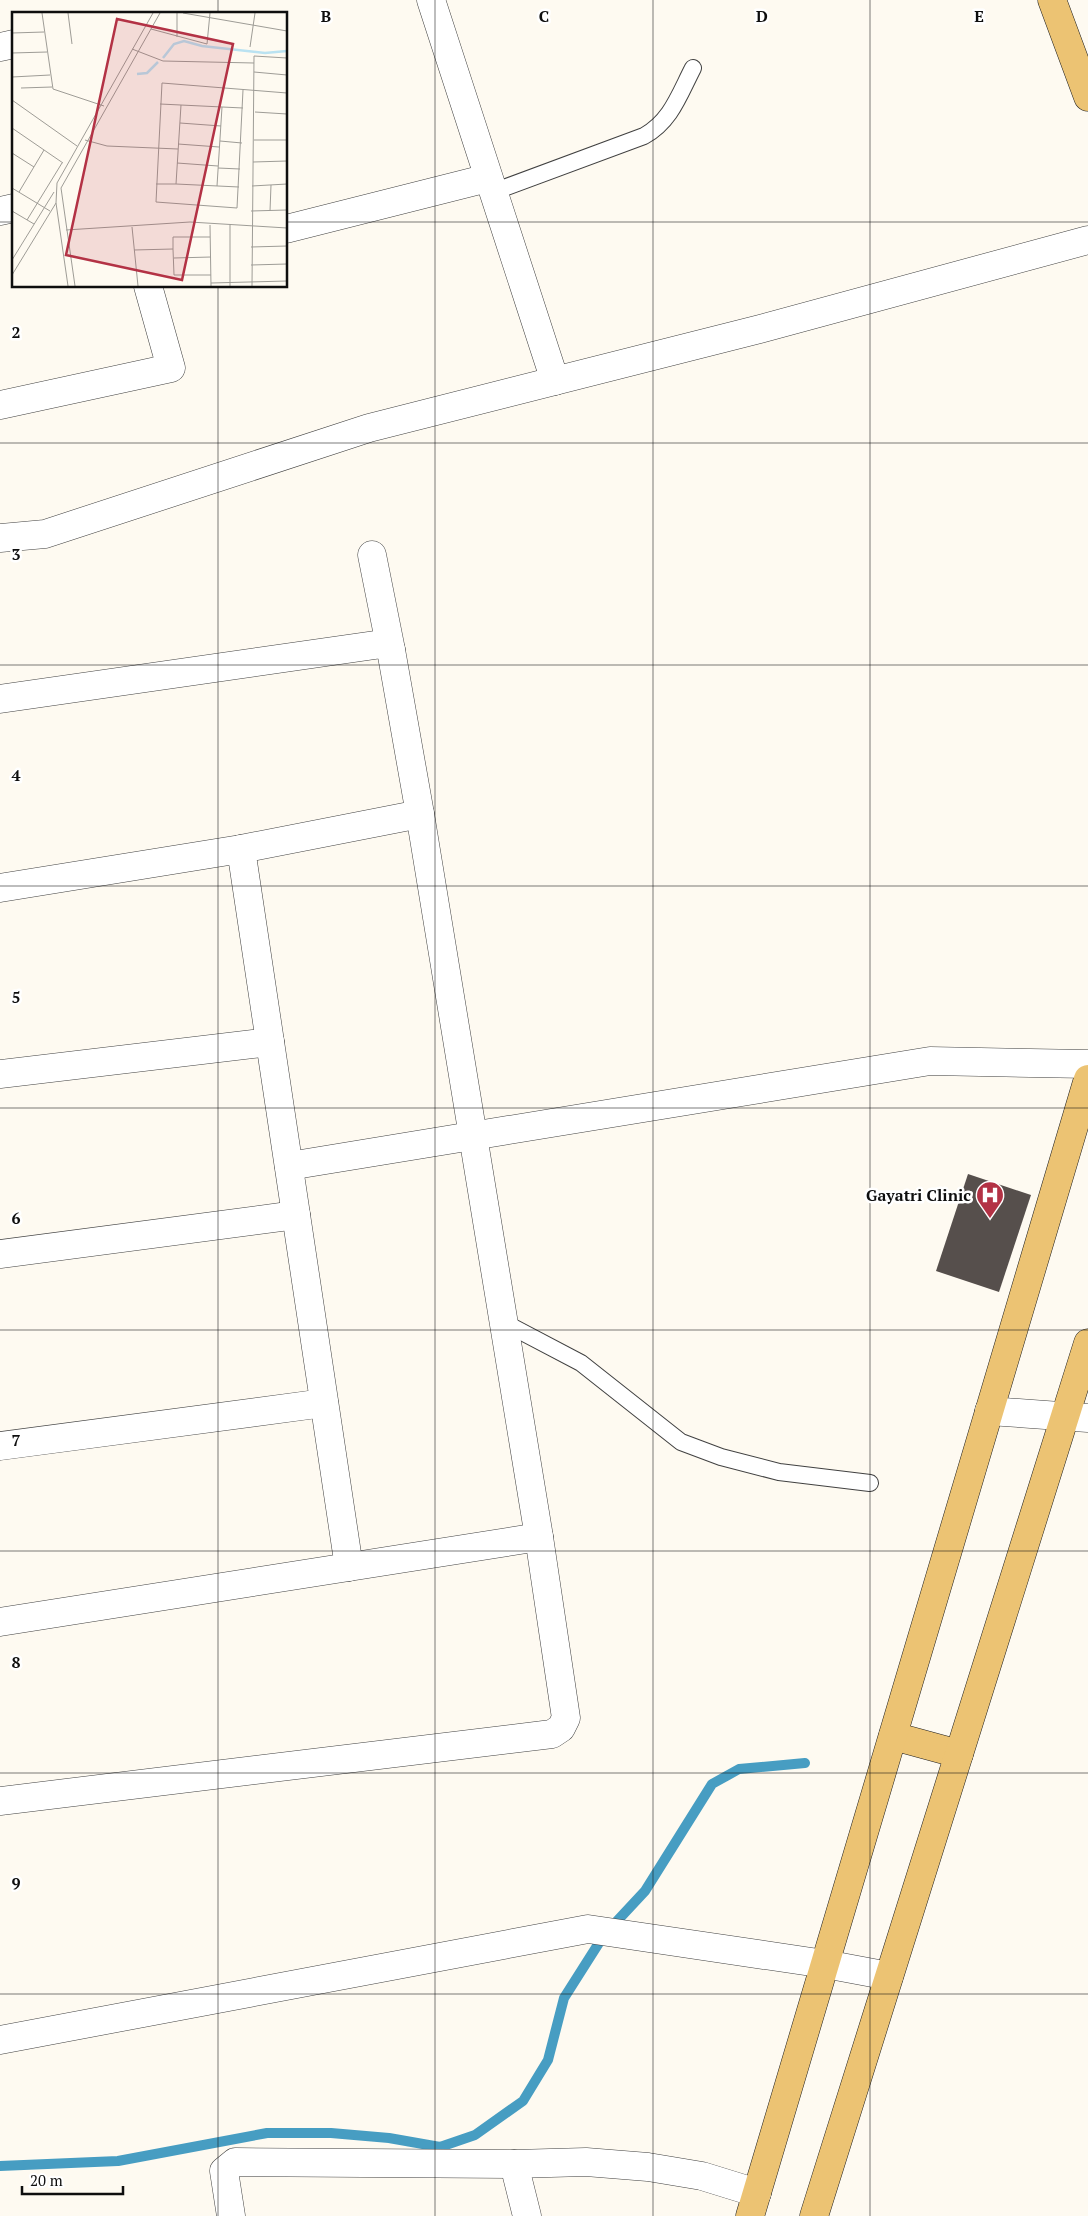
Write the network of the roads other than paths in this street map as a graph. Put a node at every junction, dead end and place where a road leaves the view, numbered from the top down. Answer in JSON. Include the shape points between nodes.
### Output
{"nodes":[{"id":1,"x":431,"y":0,"type":"edge"},
{"id":2,"x":1052,"y":0,"type":"edge"},
{"id":3,"x":693,"y":68,"type":"dead end"},
{"id":4,"x":1088,"y":97,"type":"edge"},
{"id":5,"x":491,"y":185,"type":"junction"},
{"id":6,"x":288,"y":229,"type":"edge"},
{"id":7,"x":1088,"y":240,"type":"edge"},
{"id":8,"x":149,"y":288,"type":"edge"},
{"id":9,"x":555,"y":381,"type":"junction"},
{"id":10,"x":0,"y":405,"type":"edge"},
{"id":11,"x":0,"y":538,"type":"edge"},
{"id":12,"x":372,"y":555,"type":"dead end"},
{"id":13,"x":391,"y":650,"type":"junction"},
{"id":14,"x":0,"y":698,"type":"edge"},
{"id":15,"x":420,"y":814,"type":"junction"},
{"id":16,"x":242,"y":849,"type":"junction"},
{"id":17,"x":0,"y":888,"type":"edge"},
{"id":18,"x":270,"y":1042,"type":"junction"},
{"id":19,"x":1088,"y":1064,"type":"edge"},
{"id":20,"x":0,"y":1074,"type":"edge"},
{"id":21,"x":1088,"y":1080,"type":"edge"},
{"id":22,"x":473,"y":1134,"type":"junction"},
{"id":23,"x":289,"y":1166,"type":"junction"},
{"id":24,"x":296,"y":1215,"type":"junction"},
{"id":25,"x":0,"y":1254,"type":"edge"},
{"id":26,"x":503,"y":1322,"type":"junction"},
{"id":27,"x":1088,"y":1343,"type":"edge"},
{"id":28,"x":324,"y":1403,"type":"junction"},
{"id":29,"x":989,"y":1411,"type":"junction"},
{"id":30,"x":1076,"y":1417,"type":"edge"},
{"id":31,"x":0,"y":1446,"type":"edge"},
{"id":32,"x":870,"y":1483,"type":"dead end"},
{"id":33,"x":539,"y":1537,"type":"junction"},
{"id":34,"x":349,"y":1567,"type":"junction"},
{"id":35,"x":0,"y":1622,"type":"edge"},
{"id":36,"x":893,"y":1736,"type":"junction"},
{"id":37,"x":959,"y":1754,"type":"junction"},
{"id":38,"x":0,"y":1801,"type":"edge"},
{"id":39,"x":825,"y":1964,"type":"junction"},
{"id":40,"x":890,"y":1976,"type":"junction"},
{"id":41,"x":0,"y":2040,"type":"edge"},
{"id":42,"x":514,"y":2164,"type":"junction"},
{"id":43,"x":754,"y":2204,"type":"edge"},
{"id":44,"x":231,"y":2216,"type":"edge"},
{"id":45,"x":527,"y":2216,"type":"edge"},
{"id":46,"x":814,"y":2216,"type":"edge"}],
"edges":[{"from":1,"to":5,"type":"street"},
{"from":2,"to":4,"type":"main road"},
{"from":3,"to":5,"type":"lane","via":[[667,118],[657,129]]},
{"from":5,"to":6,"type":"street"},
{"from":5,"to":9,"type":"street"},
{"from":7,"to":9,"type":"street"},
{"from":8,"to":10,"type":"street","via":[[171,368]]},
{"from":9,"to":11,"type":"street","via":[[369,428],[45,534]]},
{"from":12,"to":13,"type":"street"},
{"from":13,"to":14,"type":"street","via":[[382,644]]},
{"from":13,"to":15,"type":"street"},
{"from":15,"to":16,"type":"street"},
{"from":15,"to":22,"type":"street"},
{"from":16,"to":17,"type":"street"},
{"from":16,"to":18,"type":"street"},
{"from":18,"to":20,"type":"street"},
{"from":18,"to":23,"type":"street"},
{"from":19,"to":22,"type":"street","via":[[930,1061]]},
{"from":21,"to":29,"type":"main road"},
{"from":22,"to":23,"type":"street"},
{"from":22,"to":26,"type":"street"},
{"from":23,"to":24,"type":"street"},
{"from":24,"to":25,"type":"street"},
{"from":24,"to":28,"type":"street"},
{"from":26,"to":32,"type":"lane","via":[[580,1364],[681,1442],[721,1457],[779,1472]]},
{"from":26,"to":33,"type":"street"},
{"from":27,"to":30,"type":"main road"},
{"from":28,"to":31,"type":"street"},
{"from":28,"to":34,"type":"street"},
{"from":29,"to":30,"type":"street"},
{"from":29,"to":36,"type":"main road"},
{"from":30,"to":37,"type":"main road"},
{"from":33,"to":34,"type":"street"},
{"from":33,"to":38,"type":"street","via":[[566,1718],[552,1734]]},
{"from":34,"to":35,"type":"street"},
{"from":36,"to":37,"type":"main road"},
{"from":36,"to":39,"type":"main road"},
{"from":37,"to":40,"type":"main road"},
{"from":39,"to":40,"type":"street"},
{"from":39,"to":41,"type":"street","via":[[588,1928]]},
{"from":39,"to":43,"type":"main road"},
{"from":40,"to":46,"type":"main road"},
{"from":42,"to":43,"type":"street","via":[[586,2162],[648,2167],[702,2176]]},
{"from":42,"to":44,"type":"street","via":[[235,2162],[224,2171]]},
{"from":42,"to":45,"type":"street"}]}
